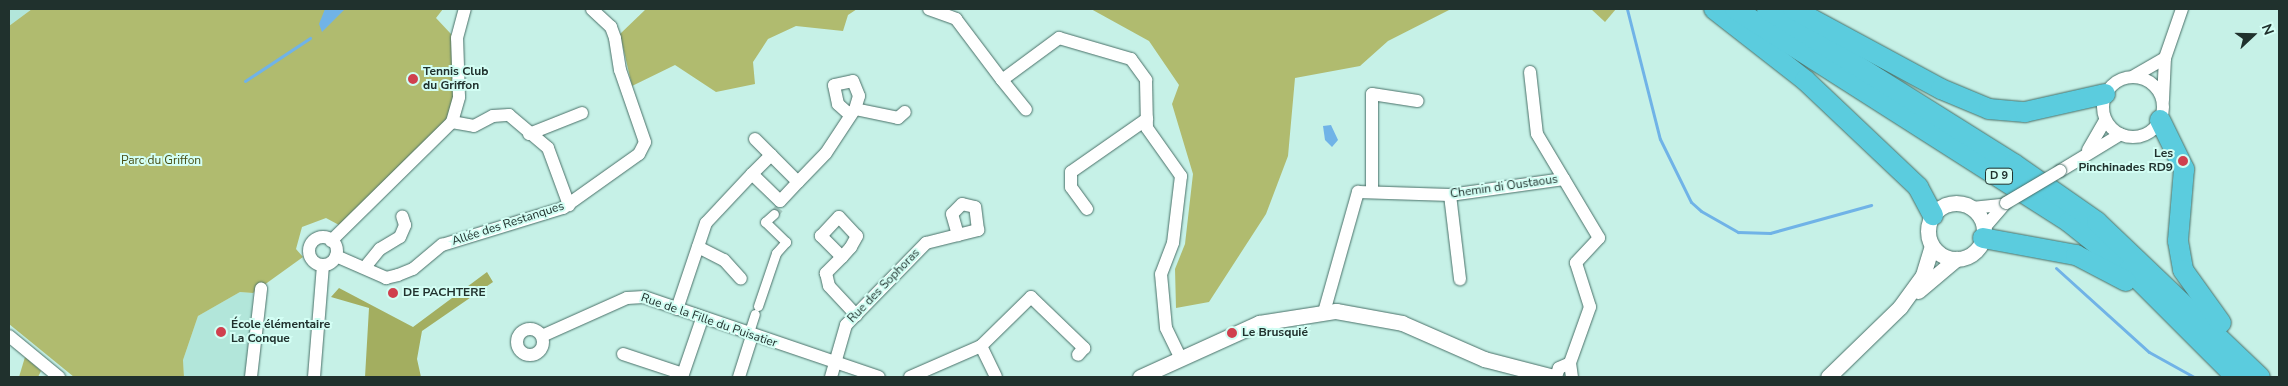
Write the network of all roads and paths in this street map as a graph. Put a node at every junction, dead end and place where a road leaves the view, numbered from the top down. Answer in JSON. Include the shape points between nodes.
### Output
{"nodes":[{"id":1,"x":464,"y":9,"type":"edge"},
{"id":2,"x":592,"y":9,"type":"edge"},
{"id":3,"x":929,"y":9,"type":"edge"},
{"id":4,"x":1714,"y":9,"type":"edge"},
{"id":5,"x":1735,"y":9,"type":"edge"},
{"id":6,"x":1767,"y":9,"type":"edge"},
{"id":7,"x":1793,"y":9,"type":"edge"},
{"id":8,"x":2182,"y":9,"type":"edge"},
{"id":9,"x":2165,"y":58,"type":"junction"},
{"id":10,"x":1530,"y":72,"type":"dead end"},
{"id":11,"x":2134,"y":76,"type":"junction"},
{"id":12,"x":1002,"y":80,"type":"junction"},
{"id":13,"x":2105,"y":94,"type":"junction"},
{"id":14,"x":1417,"y":101,"type":"dead end"},
{"id":15,"x":1026,"y":110,"type":"dead end"},
{"id":16,"x":905,"y":112,"type":"dead end"},
{"id":17,"x":2161,"y":112,"type":"junction"},
{"id":18,"x":582,"y":114,"type":"dead end"},
{"id":19,"x":1147,"y":119,"type":"junction"},
{"id":20,"x":2105,"y":120,"type":"junction"},
{"id":21,"x":452,"y":122,"type":"junction"},
{"id":22,"x":530,"y":134,"type":"junction"},
{"id":23,"x":2121,"y":134,"type":"junction"},
{"id":24,"x":755,"y":139,"type":"dead end"},
{"id":25,"x":2087,"y":152,"type":"junction"},
{"id":26,"x":771,"y":155,"type":"junction"},
{"id":27,"x":752,"y":174,"type":"junction"},
{"id":28,"x":1564,"y":179,"type":"junction"},
{"id":29,"x":798,"y":182,"type":"junction"},
{"id":30,"x":1372,"y":192,"type":"junction"},
{"id":31,"x":1450,"y":195,"type":"junction"},
{"id":32,"x":2003,"y":204,"type":"junction"},
{"id":33,"x":569,"y":205,"type":"junction"},
{"id":34,"x":778,"y":207,"type":"junction"},
{"id":35,"x":1087,"y":208,"type":"dead end"},
{"id":36,"x":1972,"y":208,"type":"junction"},
{"id":37,"x":1932,"y":215,"type":"junction"},
{"id":38,"x":402,"y":216,"type":"dead end"},
{"id":39,"x":1983,"y":233,"type":"junction"},
{"id":40,"x":958,"y":235,"type":"dead end"},
{"id":41,"x":331,"y":240,"type":"junction"},
{"id":42,"x":1932,"y":246,"type":"junction"},
{"id":43,"x":698,"y":247,"type":"junction"},
{"id":44,"x":336,"y":256,"type":"junction"},
{"id":45,"x":842,"y":257,"type":"dead end"},
{"id":46,"x":1956,"y":259,"type":"junction"},
{"id":47,"x":323,"y":265,"type":"junction"},
{"id":48,"x":366,"y":266,"type":"junction"},
{"id":49,"x":741,"y":279,"type":"dead end"},
{"id":50,"x":1460,"y":279,"type":"dead end"},
{"id":51,"x":261,"y":290,"type":"dead end"},
{"id":52,"x":1900,"y":307,"type":"junction"},
{"id":53,"x":677,"y":309,"type":"junction"},
{"id":54,"x":1324,"y":312,"type":"junction"},
{"id":55,"x":856,"y":315,"type":"junction"},
{"id":56,"x":702,"y":319,"type":"junction"},
{"id":57,"x":9,"y":336,"type":"edge"},
{"id":58,"x":542,"y":336,"type":"dead end"},
{"id":59,"x":750,"y":336,"type":"junction"},
{"id":60,"x":981,"y":346,"type":"junction"},
{"id":61,"x":623,"y":354,"type":"dead end"},
{"id":62,"x":1078,"y":355,"type":"dead end"},
{"id":63,"x":1180,"y":356,"type":"junction"},
{"id":64,"x":836,"y":362,"type":"junction"},
{"id":65,"x":1570,"y":363,"type":"junction"},
{"id":66,"x":683,"y":376,"type":"edge"},
{"id":67,"x":59,"y":377,"type":"edge"},
{"id":68,"x":251,"y":377,"type":"edge"},
{"id":69,"x":314,"y":377,"type":"edge"},
{"id":70,"x":739,"y":377,"type":"edge"},
{"id":71,"x":831,"y":377,"type":"edge"},
{"id":72,"x":879,"y":377,"type":"edge"},
{"id":73,"x":910,"y":377,"type":"edge"},
{"id":74,"x":996,"y":377,"type":"edge"},
{"id":75,"x":1140,"y":377,"type":"edge"},
{"id":76,"x":1555,"y":377,"type":"edge"},
{"id":77,"x":1572,"y":377,"type":"edge"},
{"id":78,"x":1828,"y":377,"type":"edge"},
{"id":79,"x":2230,"y":377,"type":"edge"},
{"id":80,"x":2236,"y":377,"type":"edge"},
{"id":81,"x":2260,"y":377,"type":"edge"},
{"id":82,"x":2269,"y":377,"type":"edge"}],
"edges":[{"from":1,"to":21,"type":"street","via":[[457,38],[460,97]]},
{"from":2,"to":33,"type":"street","name":"Allée des Restanques","via":[[611,27],[645,142],[639,154]]},
{"from":3,"to":12,"type":"street","via":[[956,20]]},
{"from":4,"to":37,"type":"highway","via":[[1805,80],[1918,187]]},
{"from":5,"to":80,"type":"highway","number":"D 9","via":[[2069,222],[2129,270]]},
{"from":6,"to":81,"type":"highway","number":"D 9","via":[[2014,164],[2097,222]]},
{"from":7,"to":13,"type":"highway","via":[[1941,89],[1989,109],[2025,112]]},
{"from":8,"to":9,"type":"street"},
{"from":9,"to":11,"type":"street","via":[[2153,69]]},
{"from":9,"to":17,"type":"street"},
{"from":10,"to":28,"type":"street","via":[[1537,134]]},
{"from":11,"to":13,"type":"street","via":[[2117,81]]},
{"from":11,"to":17,"type":"street","via":[[2154,85]]},
{"from":12,"to":15,"type":"street"},
{"from":12,"to":19,"type":"street","via":[[1059,38],[1078,43],[1131,59],[1146,80]]},
{"from":13,"to":20,"type":"street"},
{"from":14,"to":30,"type":"street","via":[[1372,94]]},
{"from":16,"to":29,"type":"street","via":[[898,118],[852,111],[826,153]]},
{"from":17,"to":23,"type":"street","via":[[2148,133]]},
{"from":17,"to":82,"type":"highway","via":[[2184,170],[2178,241],[2183,270],[2197,294]]},
{"from":18,"to":22,"type":"street"},
{"from":19,"to":35,"type":"street","via":[[1072,172],[1071,187]]},
{"from":19,"to":63,"type":"street","via":[[1147,128],[1181,176],[1173,243],[1161,274],[1166,328]]},
{"from":20,"to":23,"type":"street"},
{"from":20,"to":25,"type":"street"},
{"from":21,"to":22,"type":"street","via":[[474,126],[493,116],[509,114]]},
{"from":21,"to":41,"type":"street"},
{"from":22,"to":33,"type":"street","via":[[548,148]]},
{"from":23,"to":25,"type":"street"},
{"from":24,"to":26,"type":"street"},
{"from":25,"to":32,"type":"street","bridge":true},
{"from":26,"to":27,"type":"street"},
{"from":26,"to":29,"type":"street"},
{"from":27,"to":34,"type":"street"},
{"from":27,"to":43,"type":"street","via":[[706,223]]},
{"from":28,"to":31,"type":"street","name":"Chemin di Oustaous"},
{"from":28,"to":65,"type":"street","via":[[1599,238],[1576,263],[1590,306]]},
{"from":29,"to":34,"type":"street"},
{"from":30,"to":31,"type":"street","name":"Chemin di Oustaous"},
{"from":30,"to":54,"type":"street","via":[[1358,192]]},
{"from":31,"to":50,"type":"street"},
{"from":32,"to":36,"type":"street"},
{"from":32,"to":39,"type":"street"},
{"from":33,"to":48,"type":"street","name":"Allée des Restanques","via":[[442,245],[413,270],[398,275],[386,278]]},
{"from":34,"to":59,"type":"street","via":[[765,222],[786,242],[776,253]]},
{"from":36,"to":37,"type":"street","via":[[1955,203]]},
{"from":36,"to":39,"type":"street"},
{"from":37,"to":42,"type":"street","via":[[1928,230]]},
{"from":38,"to":48,"type":"street","via":[[406,225],[400,237],[380,250]]},
{"from":39,"to":46,"type":"street","via":[[1973,253]]},
{"from":39,"to":79,"type":"highway","via":[[2046,247],[2102,265],[2130,284]]},
{"from":40,"to":55,"type":"street","name":"Rue des Sophoras","via":[[926,243]]},
{"from":41,"to":44,"type":"street"},
{"from":41,"to":47,"type":"street","via":[[320,238],[311,245],[310,257]]},
{"from":42,"to":46,"type":"street"},
{"from":42,"to":52,"type":"street","via":[[1924,275]]},
{"from":43,"to":49,"type":"street","via":[[724,260]]},
{"from":43,"to":53,"type":"street"},
{"from":44,"to":47,"type":"street"},
{"from":44,"to":48,"type":"street","name":"Allée des Restanques"},
{"from":45,"to":55,"type":"street","via":[[826,273],[829,286]]},
{"from":46,"to":52,"type":"street"},
{"from":47,"to":69,"type":"street"},
{"from":51,"to":68,"type":"street"},
{"from":52,"to":78,"type":"street"},
{"from":53,"to":56,"type":"street","name":"Rue de la Fille du Puisatier"},
{"from":53,"to":58,"type":"street","name":"Rue de la Fille du Puisatier","via":[[644,297],[627,298]]},
{"from":54,"to":63,"type":"street","via":[[1259,323]]},
{"from":54,"to":76,"type":"street","via":[[1402,323],[1484,359]]},
{"from":55,"to":64,"type":"street","name":"Rue des Sophoras","via":[[846,325]]},
{"from":56,"to":59,"type":"street","name":"Rue de la Fille du Puisatier"},
{"from":56,"to":66,"type":"street"},
{"from":57,"to":67,"type":"street"},
{"from":59,"to":64,"type":"street","name":"Rue de la Fille du Puisatier"},
{"from":59,"to":70,"type":"street"},
{"from":60,"to":62,"type":"street","via":[[1031,297],[1084,348]]},
{"from":60,"to":73,"type":"street"},
{"from":60,"to":74,"type":"street"},
{"from":61,"to":66,"type":"street"},
{"from":63,"to":75,"type":"street"},
{"from":64,"to":71,"type":"street","name":"Rue des Sophoras"},
{"from":64,"to":72,"type":"street","name":"Rue de la Fille du Puisatier"},
{"from":65,"to":76,"type":"street","via":[[1559,368]]},
{"from":65,"to":77,"type":"street"}]}
